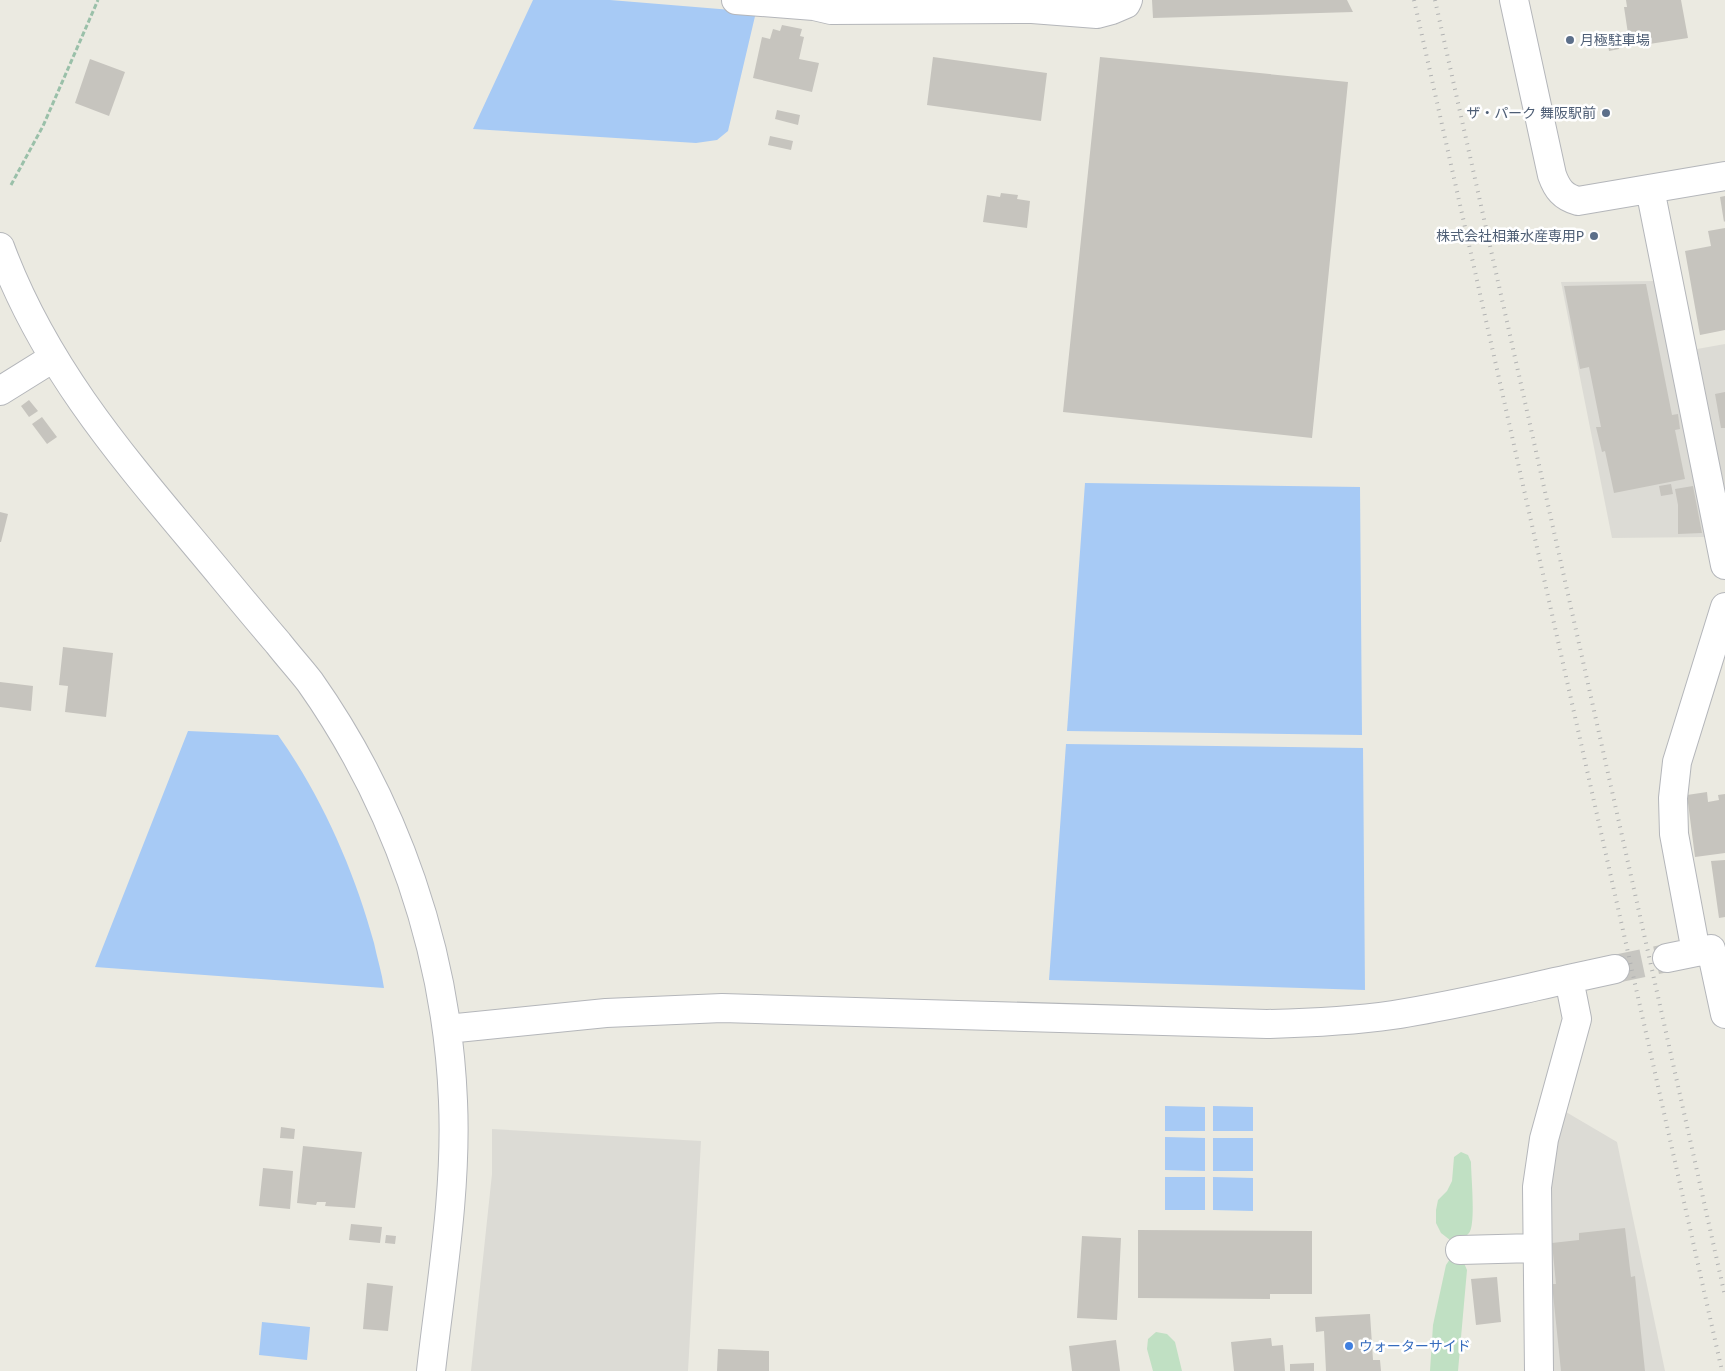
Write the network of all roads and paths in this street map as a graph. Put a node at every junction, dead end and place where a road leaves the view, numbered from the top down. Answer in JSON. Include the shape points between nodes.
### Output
{"nodes":[{"id":1,"x":98,"y":0,"type":"edge"},
{"id":2,"x":736,"y":0,"type":"edge"},
{"id":3,"x":1128,"y":0,"type":"edge"},
{"id":4,"x":1514,"y":0,"type":"edge"},
{"id":5,"x":810,"y":3,"type":"edge"},
{"id":6,"x":1725,"y":176,"type":"edge"},
{"id":7,"x":11,"y":185,"type":"dead end"},
{"id":8,"x":1650,"y":189,"type":"junction"},
{"id":9,"x":0,"y":247,"type":"edge"},
{"id":10,"x":53,"y":358,"type":"junction"},
{"id":11,"x":0,"y":391,"type":"edge"},
{"id":12,"x":1725,"y":565,"type":"edge"},
{"id":13,"x":1725,"y":607,"type":"edge"},
{"id":14,"x":1711,"y":949,"type":"edge"},
{"id":15,"x":1667,"y":958,"type":"tunnel mouth"},
{"id":16,"x":1615,"y":969,"type":"tunnel mouth"},
{"id":17,"x":1569,"y":979,"type":"junction"},
{"id":18,"x":1725,"y":1014,"type":"edge"},
{"id":19,"x":447,"y":1029,"type":"junction"},
{"id":20,"x":1537,"y":1248,"type":"junction"},
{"id":21,"x":1460,"y":1250,"type":"dead end"},
{"id":22,"x":432,"y":1371,"type":"edge"},
{"id":23,"x":1539,"y":1371,"type":"edge"}],
"edges":[{"from":1,"to":7,"type":"path","via":[[43,126]]},
{"from":2,"to":5,"type":"street"},
{"from":3,"to":5,"type":"street","via":[[1126,4],[1097,14],[1032,9],[831,10]]},
{"from":4,"to":8,"type":"street","via":[[1552,174],[1560,192],[1578,201]]},
{"from":6,"to":8,"type":"street"},
{"from":8,"to":12,"type":"street"},
{"from":9,"to":10,"type":"street","via":[[28,312]]},
{"from":10,"to":11,"type":"street"},
{"from":10,"to":19,"type":"street","via":[[87,410],[308,680],[343,733],[373,788],[405,863],[436,967]]},
{"from":13,"to":14,"type":"street","via":[[1679,753],[1673,798],[1674,834]]},
{"from":14,"to":15,"type":"street"},
{"from":14,"to":18,"type":"street"},
{"from":16,"to":17,"type":"street"},
{"from":17,"to":19,"type":"street","via":[[1433,1008],[1308,1023],[722,1008],[606,1012]]},
{"from":17,"to":20,"type":"street","via":[[1577,1019],[1544,1139],[1537,1187]]},
{"from":19,"to":22,"type":"street","via":[[453,1101],[453,1173]]},
{"from":20,"to":21,"type":"street"},
{"from":20,"to":23,"type":"street"}]}
